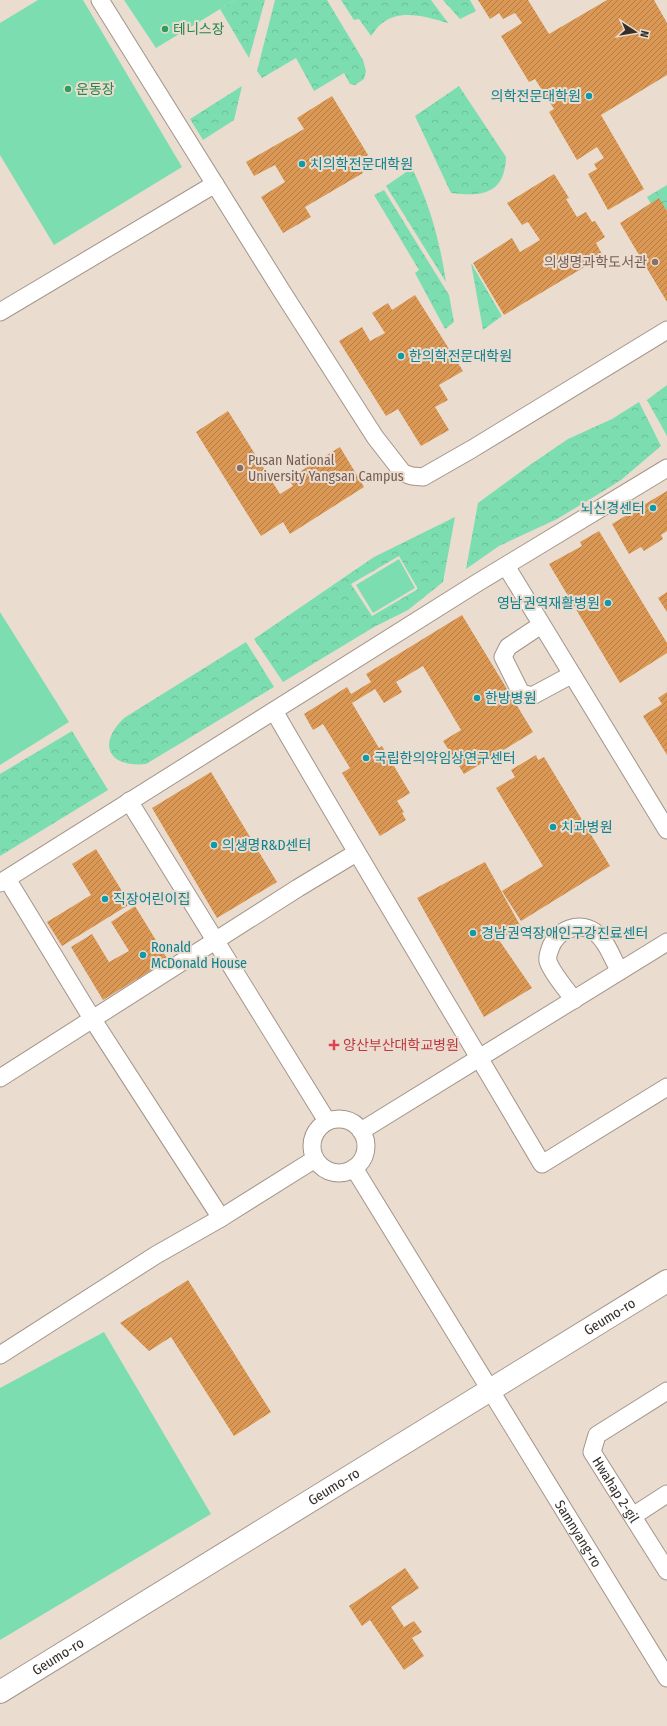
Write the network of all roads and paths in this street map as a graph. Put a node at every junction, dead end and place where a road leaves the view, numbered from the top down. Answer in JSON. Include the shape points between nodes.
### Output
{"nodes":[{"id":1,"x":100,"y":0,"type":"edge"},
{"id":2,"x":215,"y":184,"type":"junction"},
{"id":3,"x":0,"y":312,"type":"edge"},
{"id":4,"x":667,"y":330,"type":"edge"},
{"id":5,"x":667,"y":468,"type":"edge"},
{"id":6,"x":506,"y":566,"type":"junction"},
{"id":7,"x":541,"y":625,"type":"junction"},
{"id":8,"x":571,"y":675,"type":"junction"},
{"id":9,"x":274,"y":711,"type":"junction"},
{"id":10,"x":129,"y":801,"type":"junction"},
{"id":11,"x":667,"y":830,"type":"edge"},
{"id":12,"x":356,"y":853,"type":"junction"},
{"id":13,"x":3,"y":881,"type":"edge"},
{"id":14,"x":215,"y":940,"type":"junction"},
{"id":15,"x":667,"y":942,"type":"edge"},
{"id":16,"x":620,"y":971,"type":"junction"},
{"id":17,"x":574,"y":1000,"type":"junction"},
{"id":18,"x":93,"y":1020,"type":"junction"},
{"id":19,"x":480,"y":1058,"type":"junction"},
{"id":20,"x":0,"y":1078,"type":"edge"},
{"id":21,"x":667,"y":1087,"type":"edge"},
{"id":22,"x":327,"y":1121,"type":"junction"},
{"id":23,"x":361,"y":1131,"type":"junction"},
{"id":24,"x":315,"y":1159,"type":"junction"},
{"id":25,"x":354,"y":1168,"type":"junction"},
{"id":26,"x":221,"y":1218,"type":"junction"},
{"id":27,"x":667,"y":1282,"type":"edge"},
{"id":28,"x":0,"y":1355,"type":"edge"},
{"id":29,"x":491,"y":1389,"type":"junction"},
{"id":30,"x":667,"y":1391,"type":"edge"},
{"id":31,"x":667,"y":1494,"type":"edge"},
{"id":32,"x":633,"y":1516,"type":"junction"},
{"id":33,"x":667,"y":1572,"type":"edge"},
{"id":34,"x":667,"y":1678,"type":"edge"},
{"id":35,"x":0,"y":1692,"type":"edge"}],
"edges":[{"from":1,"to":2,"type":"street"},
{"from":2,"to":3,"type":"street"},
{"from":2,"to":4,"type":"street","via":[[376,437],[402,473],[422,477]]},
{"from":5,"to":6,"type":"street"},
{"from":6,"to":7,"type":"street"},
{"from":6,"to":9,"type":"street"},
{"from":7,"to":8,"type":"street"},
{"from":7,"to":8,"type":"street","via":[[508,647],[503,657],[521,693],[532,696]]},
{"from":8,"to":11,"type":"street"},
{"from":9,"to":10,"type":"street"},
{"from":9,"to":12,"type":"street"},
{"from":10,"to":13,"type":"street"},
{"from":10,"to":14,"type":"street"},
{"from":12,"to":14,"type":"street"},
{"from":12,"to":19,"type":"street"},
{"from":13,"to":18,"type":"street"},
{"from":14,"to":18,"type":"street"},
{"from":14,"to":22,"type":"street"},
{"from":15,"to":16,"type":"street"},
{"from":16,"to":17,"type":"street"},
{"from":16,"to":17,"type":"street","via":[[596,933],[587,929],[566,929],[556,936],[548,953],[548,961]]},
{"from":17,"to":19,"type":"street"},
{"from":18,"to":20,"type":"street"},
{"from":18,"to":26,"type":"street"},
{"from":19,"to":21,"type":"street","via":[[542,1164]]},
{"from":19,"to":23,"type":"street"},
{"from":22,"to":23,"type":"street","via":[[342,1119],[356,1125]]},
{"from":22,"to":24,"type":"street","via":[[314,1133],[312,1150]]},
{"from":23,"to":25,"type":"street","via":[[365,1139],[365,1151]]},
{"from":24,"to":25,"type":"street","via":[[320,1166],[337,1173]]},
{"from":24,"to":26,"type":"street"},
{"from":25,"to":29,"type":"street","name":"Samnyang-ro"},
{"from":26,"to":28,"type":"street","via":[[156,1255]]},
{"from":27,"to":29,"type":"main road","name":"Geumo-ro"},
{"from":29,"to":34,"type":"street","name":"Samnyang-ro"},
{"from":29,"to":35,"type":"main road","name":"Geumo-ro"},
{"from":30,"to":32,"type":"street","name":"Hwahap 2-gil","via":[[597,1434],[592,1452]]},
{"from":31,"to":32,"type":"street"},
{"from":32,"to":33,"type":"street","name":"Hwahap 2-gil"}]}
